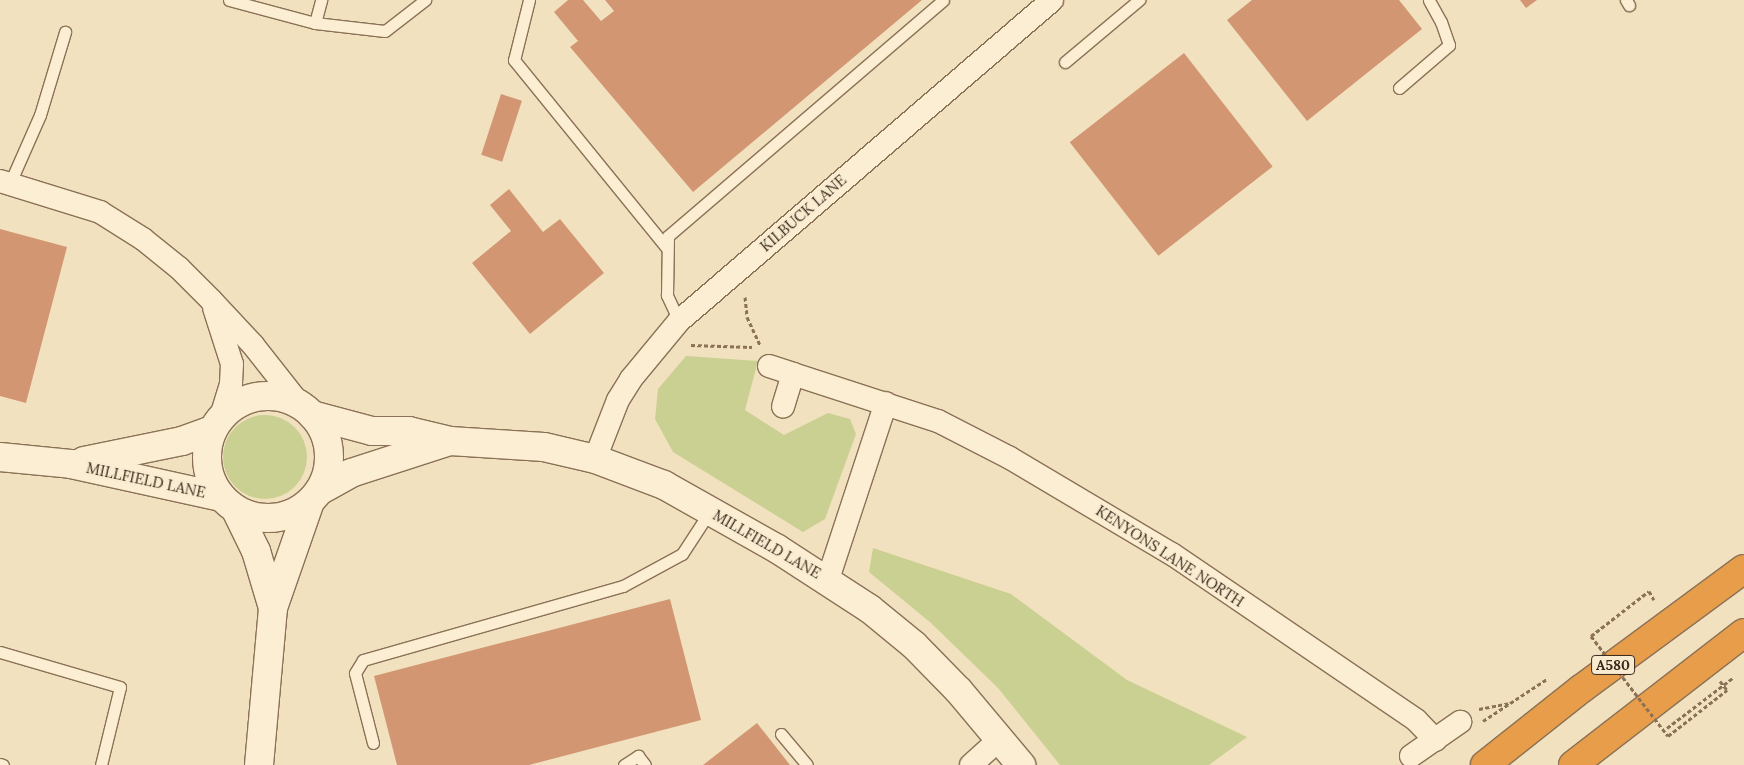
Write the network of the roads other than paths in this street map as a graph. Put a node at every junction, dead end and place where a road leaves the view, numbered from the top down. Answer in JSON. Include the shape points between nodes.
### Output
{"nodes":[{"id":1,"x":229,"y":0,"type":"edge"},
{"id":2,"x":321,"y":0,"type":"edge"},
{"id":3,"x":425,"y":0,"type":"edge"},
{"id":4,"x":529,"y":0,"type":"edge"},
{"id":5,"x":943,"y":0,"type":"edge"},
{"id":6,"x":1052,"y":0,"type":"edge"},
{"id":7,"x":1139,"y":0,"type":"edge"},
{"id":8,"x":1429,"y":0,"type":"edge"},
{"id":9,"x":315,"y":23,"type":"junction"},
{"id":10,"x":65,"y":32,"type":"dead end"},
{"id":11,"x":1065,"y":62,"type":"dead end"},
{"id":12,"x":1399,"y":88,"type":"dead end"},
{"id":13,"x":5,"y":182,"type":"edge"},
{"id":14,"x":667,"y":248,"type":"junction"},
{"id":15,"x":211,"y":300,"type":"junction"},
{"id":16,"x":679,"y":321,"type":"junction"},
{"id":17,"x":769,"y":366,"type":"dead end"},
{"id":18,"x":793,"y":374,"type":"junction"},
{"id":19,"x":886,"y":403,"type":"junction"},
{"id":20,"x":783,"y":407,"type":"dead end"},
{"id":21,"x":307,"y":410,"type":"junction"},
{"id":22,"x":217,"y":423,"type":"junction"},
{"id":23,"x":450,"y":441,"type":"junction"},
{"id":24,"x":0,"y":457,"type":"edge"},
{"id":25,"x":595,"y":459,"type":"junction"},
{"id":26,"x":71,"y":464,"type":"junction"},
{"id":27,"x":314,"y":496,"type":"junction"},
{"id":28,"x":229,"y":504,"type":"junction"},
{"id":29,"x":710,"y":511,"type":"junction"},
{"id":30,"x":1744,"y":569,"type":"edge"},
{"id":31,"x":828,"y":579,"type":"junction"},
{"id":32,"x":273,"y":608,"type":"junction"},
{"id":33,"x":1744,"y":633,"type":"edge"},
{"id":34,"x":0,"y":652,"type":"edge"},
{"id":35,"x":1581,"y":689,"type":"junction"},
{"id":36,"x":1469,"y":724,"type":"road end"},
{"id":37,"x":781,"y":734,"type":"dead end"},
{"id":38,"x":1000,"y":739,"type":"junction"},
{"id":39,"x":1435,"y":740,"type":"junction"},
{"id":40,"x":373,"y":743,"type":"dead end"},
{"id":41,"x":1411,"y":756,"type":"dead end"},
{"id":42,"x":101,"y":765,"type":"edge"},
{"id":43,"x":259,"y":765,"type":"edge"},
{"id":44,"x":624,"y":765,"type":"edge"},
{"id":45,"x":645,"y":765,"type":"edge"},
{"id":46,"x":807,"y":765,"type":"edge"},
{"id":47,"x":971,"y":765,"type":"edge"},
{"id":48,"x":1021,"y":765,"type":"edge"},
{"id":49,"x":1466,"y":765,"type":"edge"},
{"id":50,"x":1485,"y":765,"type":"edge"},
{"id":51,"x":1572,"y":765,"type":"edge"}],
"edges":[{"from":1,"to":9,"type":"lane"},
{"from":2,"to":9,"type":"lane"},
{"from":3,"to":9,"type":"lane","via":[[385,31]]},
{"from":4,"to":14,"type":"lane","via":[[514,60]]},
{"from":5,"to":14,"type":"lane","via":[[668,236]]},
{"from":6,"to":16,"type":"street","name":"KILBUCK LANE"},
{"from":7,"to":11,"type":"lane"},
{"from":8,"to":12,"type":"lane","via":[[1448,45]]},
{"from":10,"to":13,"type":"lane","via":[[40,115]]},
{"from":13,"to":15,"type":"street","via":[[100,212],[143,238]]},
{"from":14,"to":16,"type":"lane","via":[[667,295]]},
{"from":15,"to":21,"type":"street","via":[[254,345]]},
{"from":15,"to":22,"type":"street","via":[[232,364],[231,384]]},
{"from":16,"to":25,"type":"street","name":"KILBUCK LANE","via":[[630,379],[618,400]]},
{"from":17,"to":18,"type":"street","name":"KENYONS LANE NORTH"},
{"from":18,"to":19,"type":"street","name":"KENYONS LANE NORTH"},
{"from":18,"to":20,"type":"street"},
{"from":19,"to":31,"type":"street"},
{"from":19,"to":39,"type":"street","name":"KENYONS LANE NORTH","via":[[938,421],[1010,458],[1164,550],[1416,720]]},
{"from":21,"to":22,"type":"street","via":[[285,398],[268,396],[243,402]]},
{"from":21,"to":23,"type":"street","name":"MILLFIELD LANE","via":[[372,431],[409,431]]},
{"from":21,"to":27,"type":"street","via":[[324,432],[329,451],[327,472]]},
{"from":22,"to":26,"type":"street","name":"MILLFIELD LANE","via":[[182,441]]},
{"from":22,"to":28,"type":"street","via":[[207,447],[207,465],[212,482]]},
{"from":23,"to":25,"type":"street","name":"MILLFIELD LANE","via":[[544,447]]},
{"from":23,"to":27,"type":"street","name":"MILLFIELD LANE","via":[[351,473]]},
{"from":24,"to":26,"type":"street","name":"MILLFIELD LANE"},
{"from":25,"to":29,"type":"street","name":"MILLFIELD LANE","via":[[664,485]]},
{"from":26,"to":28,"type":"street","name":"MILLFIELD LANE"},
{"from":27,"to":28,"type":"street","via":[[294,513],[275,518],[255,517]]},
{"from":27,"to":32,"type":"street"},
{"from":28,"to":32,"type":"street","via":[[265,573]]},
{"from":29,"to":31,"type":"street","name":"MILLFIELD LANE"},
{"from":29,"to":40,"type":"lane","via":[[682,554],[623,586],[363,660],[355,673]]},
{"from":30,"to":35,"type":"highway","number":"A580"},
{"from":31,"to":38,"type":"street","name":"MILLFIELD LANE","via":[[914,645]]},
{"from":32,"to":43,"type":"street"},
{"from":33,"to":51,"type":"highway"},
{"from":34,"to":42,"type":"lane","via":[[120,687]]},
{"from":35,"to":49,"type":"highway"},
{"from":35,"to":50,"type":"highway","number":"A580"},
{"from":36,"to":39,"type":"street"},
{"from":37,"to":46,"type":"lane"},
{"from":38,"to":47,"type":"street"},
{"from":38,"to":48,"type":"street","name":"MILLFIELD LANE"},
{"from":39,"to":41,"type":"street"},
{"from":44,"to":45,"type":"lane","via":[[638,756]]}]}
